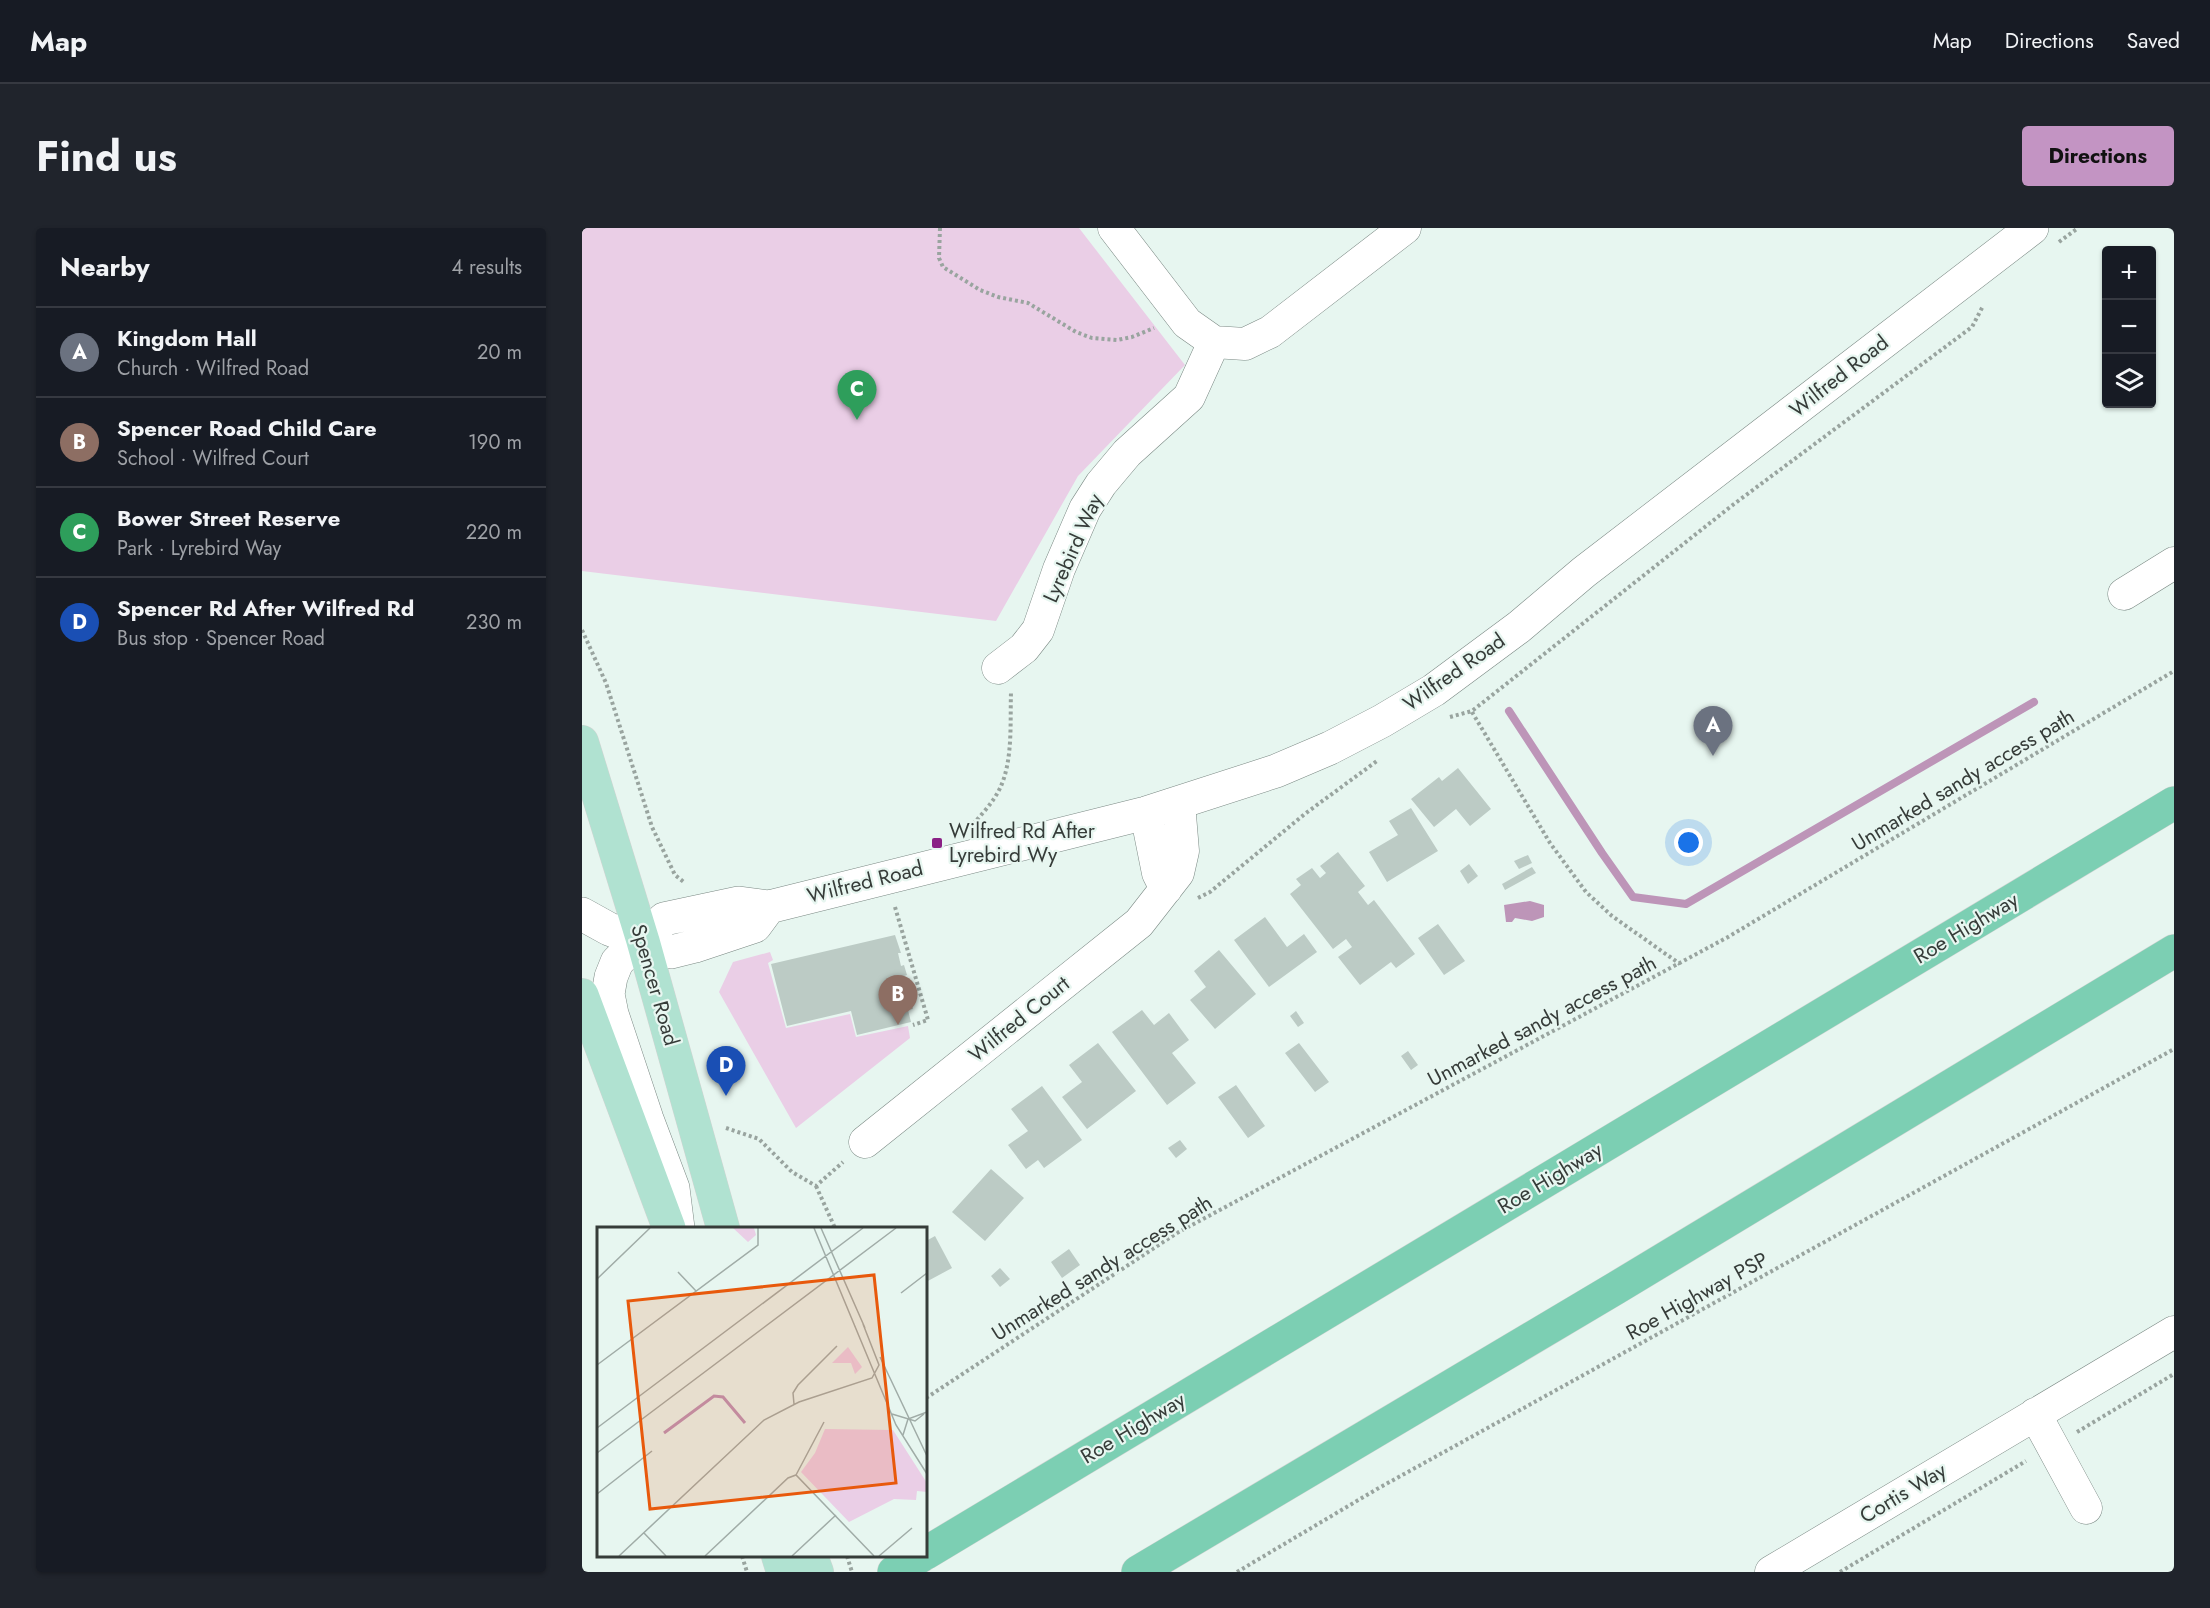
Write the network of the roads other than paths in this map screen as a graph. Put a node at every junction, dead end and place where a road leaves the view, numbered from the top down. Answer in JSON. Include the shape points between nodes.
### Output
{"nodes":[{"id":1,"x":1114,"y":228,"type":"edge"},
{"id":2,"x":1405,"y":228,"type":"edge"},
{"id":3,"x":2041,"y":239,"type":"edge"},
{"id":4,"x":1214,"y":342,"type":"junction"},
{"id":5,"x":2174,"y":563,"type":"edge"},
{"id":6,"x":2124,"y":594,"type":"dead end"},
{"id":7,"x":1001,"y":666,"type":"road end"},
{"id":8,"x":582,"y":742,"type":"edge"},
{"id":9,"x":1179,"y":803,"type":"junction"},
{"id":10,"x":2174,"y":803,"type":"edge"},
{"id":11,"x":1146,"y":813,"type":"junction"},
{"id":12,"x":1178,"y":895,"type":"junction"},
{"id":13,"x":582,"y":914,"type":"edge"},
{"id":14,"x":643,"y":941,"type":"junction"},
{"id":15,"x":2174,"y":951,"type":"edge"},
{"id":16,"x":582,"y":995,"type":"edge"},
{"id":17,"x":865,"y":1142,"type":"road end"},
{"id":18,"x":669,"y":1227,"type":"edge"},
{"id":19,"x":678,"y":1227,"type":"edge"},
{"id":20,"x":723,"y":1227,"type":"edge"},
{"id":21,"x":2174,"y":1332,"type":"edge"},
{"id":22,"x":2035,"y":1414,"type":"junction"},
{"id":23,"x":2086,"y":1508,"type":"dead end"},
{"id":24,"x":927,"y":1552,"type":"edge"},
{"id":25,"x":811,"y":1557,"type":"edge"},
{"id":26,"x":919,"y":1557,"type":"edge"},
{"id":27,"x":817,"y":1572,"type":"edge"},
{"id":28,"x":894,"y":1572,"type":"edge"},
{"id":29,"x":1138,"y":1572,"type":"edge"},
{"id":30,"x":1771,"y":1572,"type":"edge"}],
"edges":[{"from":1,"to":4,"type":"street","via":[[1186,324]]},
{"from":2,"to":4,"type":"street","via":[[1270,332],[1245,344]]},
{"from":3,"to":9,"type":"main road","name":"Wilfred Road","via":[[1584,572],[1519,627],[1434,690],[1330,748],[1276,771]]},
{"from":4,"to":7,"type":"street","name":"Lyrebird Way","via":[[1188,397],[1127,453],[1101,484],[1059,569],[1038,630],[1024,648]]},
{"from":5,"to":6,"type":"street"},
{"from":8,"to":14,"type":"main road","name":"Spencer Road"},
{"from":9,"to":11,"type":"main road","name":"Wilfred Road"},
{"from":9,"to":12,"type":"street","name":"Wilfred Court","via":[[1183,851]]},
{"from":10,"to":24,"type":"highway","name":"Roe Highway"},
{"from":11,"to":12,"type":"street","via":[[1158,873]]},
{"from":11,"to":14,"type":"main road","name":"Wilfred Road","via":[[770,907],[739,903],[664,919]]},
{"from":12,"to":17,"type":"street","name":"Wilfred Court"},
{"from":13,"to":14,"type":"main road"},
{"from":14,"to":19,"type":"main road","name":"Wilfred Road","via":[[618,962],[609,994],[612,1014],[673,1188]]},
{"from":14,"to":20,"type":"main road","name":"Spencer Road"},
{"from":15,"to":29,"type":"highway"},
{"from":16,"to":18,"type":"main road"},
{"from":21,"to":22,"type":"street","name":"Cortis Way"},
{"from":22,"to":23,"type":"street"},
{"from":22,"to":30,"type":"street","name":"Cortis Way"},
{"from":25,"to":27,"type":"main road"},
{"from":26,"to":28,"type":"highway"}]}
